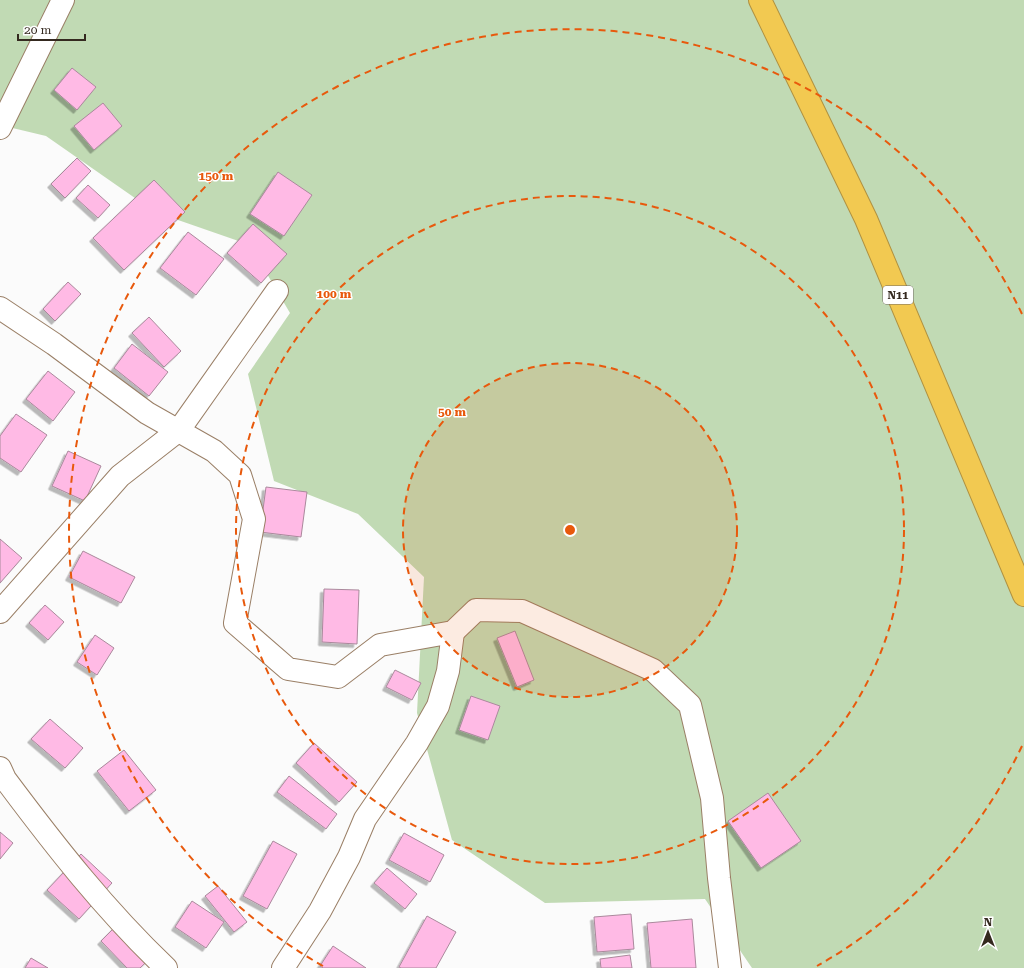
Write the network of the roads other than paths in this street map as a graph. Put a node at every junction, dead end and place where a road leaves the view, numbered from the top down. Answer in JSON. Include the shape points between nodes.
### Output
{"nodes":[{"id":1,"x":63,"y":0,"type":"edge"},
{"id":2,"x":760,"y":0,"type":"edge"},
{"id":3,"x":0,"y":128,"type":"edge"},
{"id":4,"x":277,"y":291,"type":"dead end"},
{"id":5,"x":0,"y":308,"type":"edge"},
{"id":6,"x":179,"y":430,"type":"junction"},
{"id":7,"x":1024,"y":595,"type":"edge"},
{"id":8,"x":0,"y":612,"type":"edge"},
{"id":9,"x":453,"y":632,"type":"junction"},
{"id":10,"x":0,"y":768,"type":"edge"},
{"id":11,"x":166,"y":968,"type":"edge"},
{"id":12,"x":283,"y":968,"type":"edge"},
{"id":13,"x":730,"y":968,"type":"edge"}],
"edges":[{"from":1,"to":3,"type":"street"},
{"from":2,"to":7,"type":"highway","number":"N11","via":[[866,220]]},
{"from":4,"to":6,"type":"street"},
{"from":5,"to":6,"type":"street","via":[[54,344],[147,413]]},
{"from":6,"to":8,"type":"street","via":[[120,476]]},
{"from":6,"to":9,"type":"street","via":[[214,450],[240,475],[254,518],[234,623],[288,669],[338,677],[380,645]]},
{"from":9,"to":12,"type":"street","via":[[448,671],[438,706],[417,743],[366,819],[320,911]]},
{"from":9,"to":13,"type":"street","via":[[476,610],[522,611],[652,670],[690,705],[712,798]]},
{"from":10,"to":11,"type":"street","via":[[5,779],[64,858],[135,938]]}]}
